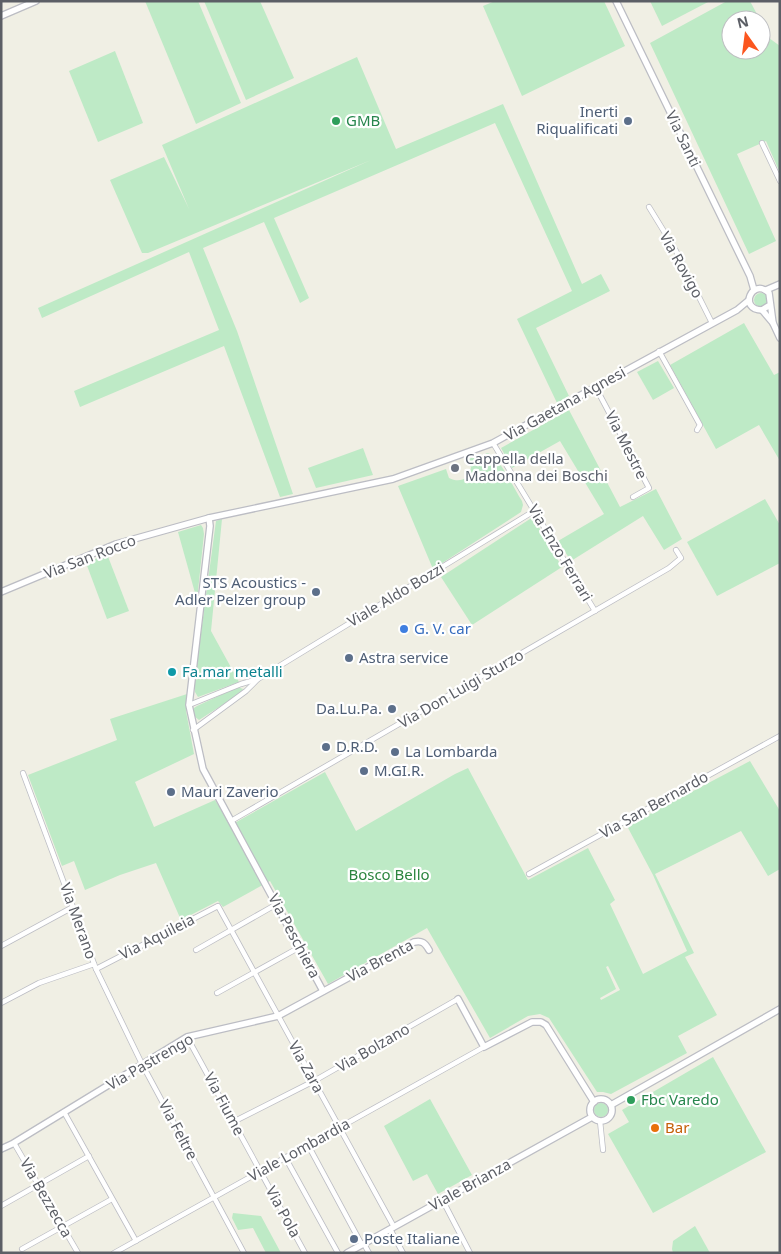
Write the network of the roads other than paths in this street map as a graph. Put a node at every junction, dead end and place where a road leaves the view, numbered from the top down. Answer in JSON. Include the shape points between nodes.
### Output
{"nodes":[{"id":1,"x":36,"y":1,"type":"edge"},
{"id":2,"x":616,"y":1,"type":"edge"},
{"id":3,"x":1,"y":16,"type":"edge"},
{"id":4,"x":762,"y":143,"type":"dead end"},
{"id":5,"x":780,"y":181,"type":"edge"},
{"id":6,"x":649,"y":207,"type":"dead end"},
{"id":7,"x":779,"y":285,"type":"edge"},
{"id":8,"x":757,"y":289,"type":"junction"},
{"id":9,"x":766,"y":290,"type":"junction"},
{"id":10,"x":771,"y":297,"type":"junction"},
{"id":11,"x":749,"y":300,"type":"junction"},
{"id":12,"x":770,"y":305,"type":"junction"},
{"id":13,"x":755,"y":309,"type":"junction"},
{"id":14,"x":737,"y":310,"type":"junction"},
{"id":15,"x":762,"y":310,"type":"junction"},
{"id":16,"x":712,"y":322,"type":"junction"},
{"id":17,"x":773,"y":323,"type":"junction"},
{"id":18,"x":780,"y":338,"type":"edge"},
{"id":19,"x":659,"y":351,"type":"junction"},
{"id":20,"x":596,"y":386,"type":"junction"},
{"id":21,"x":698,"y":430,"type":"dead end"},
{"id":22,"x":494,"y":443,"type":"junction"},
{"id":23,"x":633,"y":497,"type":"dead end"},
{"id":24,"x":534,"y":511,"type":"junction"},
{"id":25,"x":209,"y":518,"type":"junction"},
{"id":26,"x":676,"y":550,"type":"dead end"},
{"id":27,"x":1,"y":592,"type":"edge"},
{"id":28,"x":595,"y":611,"type":"junction"},
{"id":29,"x":258,"y":679,"type":"junction"},
{"id":30,"x":189,"y":705,"type":"junction"},
{"id":31,"x":193,"y":730,"type":"junction"},
{"id":32,"x":780,"y":736,"type":"edge"},
{"id":33,"x":23,"y":773,"type":"dead end"},
{"id":34,"x":231,"y":820,"type":"junction"},
{"id":35,"x":529,"y":874,"type":"dead end"},
{"id":36,"x":277,"y":904,"type":"junction"},
{"id":37,"x":218,"y":906,"type":"joint"},
{"id":38,"x":73,"y":907,"type":"junction"},
{"id":39,"x":231,"y":930,"type":"junction"},
{"id":40,"x":1,"y":946,"type":"edge"},
{"id":41,"x":300,"y":947,"type":"junction"},
{"id":42,"x":196,"y":950,"type":"dead end"},
{"id":43,"x":429,"y":950,"type":"dead end"},
{"id":44,"x":94,"y":964,"type":"junction"},
{"id":45,"x":96,"y":969,"type":"junction"},
{"id":46,"x":254,"y":972,"type":"junction"},
{"id":47,"x":326,"y":989,"type":"junction"},
{"id":48,"x":217,"y":993,"type":"dead end"},
{"id":49,"x":458,"y":999,"type":"joint"},
{"id":50,"x":1,"y":1003,"type":"edge"},
{"id":51,"x":780,"y":1009,"type":"edge"},
{"id":52,"x":278,"y":1016,"type":"junction"},
{"id":53,"x":187,"y":1037,"type":"junction"},
{"id":54,"x":484,"y":1047,"type":"junction"},
{"id":55,"x":142,"y":1064,"type":"junction"},
{"id":56,"x":314,"y":1081,"type":"junction"},
{"id":57,"x":594,"y":1102,"type":"junction"},
{"id":58,"x":611,"y":1105,"type":"junction"},
{"id":59,"x":64,"y":1112,"type":"junction"},
{"id":60,"x":592,"y":1117,"type":"junction"},
{"id":61,"x":600,"y":1121,"type":"junction"},
{"id":62,"x":233,"y":1122,"type":"junction"},
{"id":63,"x":339,"y":1127,"type":"junction"},
{"id":64,"x":14,"y":1143,"type":"junction"},
{"id":65,"x":308,"y":1145,"type":"junction"},
{"id":66,"x":3,"y":1149,"type":"edge"},
{"id":67,"x":603,"y":1150,"type":"dead end"},
{"id":68,"x":89,"y":1156,"type":"junction"},
{"id":69,"x":286,"y":1157,"type":"junction"},
{"id":70,"x":260,"y":1172,"type":"junction"},
{"id":71,"x":39,"y":1185,"type":"junction"},
{"id":72,"x":214,"y":1197,"type":"junction"},
{"id":73,"x":112,"y":1199,"type":"junction"},
{"id":74,"x":443,"y":1200,"type":"junction"},
{"id":75,"x":1,"y":1206,"type":"edge"},
{"id":76,"x":62,"y":1226,"type":"junction"},
{"id":77,"x":392,"y":1228,"type":"junction"},
{"id":78,"x":136,"y":1241,"type":"junction"},
{"id":79,"x":363,"y":1244,"type":"junction"},
{"id":80,"x":22,"y":1249,"type":"dead end"},
{"id":81,"x":78,"y":1253,"type":"edge"},
{"id":82,"x":114,"y":1253,"type":"edge"},
{"id":83,"x":244,"y":1253,"type":"edge"},
{"id":84,"x":305,"y":1253,"type":"edge"},
{"id":85,"x":338,"y":1253,"type":"edge"},
{"id":86,"x":347,"y":1253,"type":"edge"},
{"id":87,"x":369,"y":1253,"type":"edge"},
{"id":88,"x":403,"y":1253,"type":"edge"},
{"id":89,"x":470,"y":1253,"type":"edge"}],
"edges":[{"from":1,"to":3,"type":"street"},
{"from":2,"to":8,"type":"street","name":"Via Santi"},
{"from":4,"to":5,"type":"street"},
{"from":6,"to":16,"type":"street","name":"Via Rovigo","via":[[676,251]]},
{"from":7,"to":9,"type":"street"},
{"from":7,"to":10,"type":"street"},
{"from":8,"to":9,"type":"street"},
{"from":8,"to":11,"type":"street","via":[[750,294]]},
{"from":9,"to":10,"type":"street"},
{"from":10,"to":12,"type":"street"},
{"from":11,"to":13,"type":"street"},
{"from":11,"to":14,"type":"street","name":"Via Gaetana Agnesi"},
{"from":12,"to":15,"type":"street"},
{"from":12,"to":17,"type":"street"},
{"from":13,"to":14,"type":"street","name":"Via Gaetana Agnesi"},
{"from":13,"to":15,"type":"street"},
{"from":14,"to":16,"type":"street","name":"Via Gaetana Agnesi"},
{"from":15,"to":17,"type":"street"},
{"from":16,"to":19,"type":"street","name":"Via Gaetana Agnesi"},
{"from":17,"to":18,"type":"street"},
{"from":19,"to":20,"type":"street","name":"Via Gaetana Agnesi"},
{"from":19,"to":21,"type":"street","via":[[700,425]]},
{"from":20,"to":22,"type":"street","name":"Via Gaetana Agnesi"},
{"from":20,"to":23,"type":"street","name":"Via Mestre","via":[[649,488]]},
{"from":22,"to":24,"type":"street","name":"Via Enzo Ferrari"},
{"from":22,"to":25,"type":"street","name":"Via Gaetana Agnesi","via":[[393,479]]},
{"from":24,"to":28,"type":"street","name":"Via Enzo Ferrari"},
{"from":24,"to":29,"type":"street","name":"Viale Aldo Bozzi"},
{"from":25,"to":27,"type":"street","name":"Via San Rocco","via":[[116,544]]},
{"from":25,"to":30,"type":"street","name":"Via Peschiera"},
{"from":26,"to":28,"type":"street","name":"Via Don Luigi Sturzo","via":[[681,558],[669,568]]},
{"from":28,"to":34,"type":"street","name":"Via Don Luigi Sturzo"},
{"from":29,"to":30,"type":"street","name":"Viale Aldo Bozzi"},
{"from":29,"to":31,"type":"street","name":"Viale Aldo Bozzi"},
{"from":30,"to":31,"type":"street","name":"Via Peschiera"},
{"from":31,"to":34,"type":"street","name":"Via Peschiera","via":[[203,769]]},
{"from":32,"to":35,"type":"street","name":"Via San Bernardo"},
{"from":33,"to":38,"type":"street","name":"Via Merano"},
{"from":34,"to":36,"type":"street","name":"Via Peschiera"},
{"from":36,"to":39,"type":"street"},
{"from":36,"to":41,"type":"street","name":"Via Peschiera"},
{"from":37,"to":39,"type":"street","name":"Via Zara"},
{"from":37,"to":45,"type":"street","name":"Via Aquileia"},
{"from":38,"to":40,"type":"street"},
{"from":38,"to":44,"type":"street","name":"Via Merano"},
{"from":39,"to":42,"type":"street"},
{"from":39,"to":46,"type":"street","name":"Via Zara"},
{"from":41,"to":46,"type":"street"},
{"from":41,"to":47,"type":"street","name":"Via Peschiera"},
{"from":43,"to":47,"type":"street","name":"Via Brenta","via":[[425,943],[414,942]]},
{"from":44,"to":45,"type":"street","name":"Via Merano"},
{"from":44,"to":50,"type":"street","via":[[39,983]]},
{"from":45,"to":55,"type":"street","name":"Via Merano"},
{"from":46,"to":48,"type":"street"},
{"from":46,"to":52,"type":"street","name":"Via Zara"},
{"from":47,"to":52,"type":"street","name":"Via Pastrengo"},
{"from":49,"to":54,"type":"street"},
{"from":49,"to":56,"type":"street","name":"Via Bolzano"},
{"from":51,"to":58,"type":"street"},
{"from":52,"to":53,"type":"street","name":"Via Pastrengo"},
{"from":52,"to":56,"type":"street","name":"Via Zara"},
{"from":53,"to":55,"type":"street","name":"Via Pastrengo"},
{"from":53,"to":62,"type":"street","name":"Via Fiume"},
{"from":54,"to":57,"type":"street","via":[[528,1023],[541,1022],[546,1025]]},
{"from":54,"to":63,"type":"street","name":"Viale Lombardia"},
{"from":55,"to":59,"type":"street","name":"Via Pastrengo"},
{"from":55,"to":72,"type":"street","name":"Via Feltre"},
{"from":56,"to":62,"type":"street","name":"Via Bolzano"},
{"from":56,"to":63,"type":"street","name":"Via Zara"},
{"from":57,"to":58,"type":"street","via":[[603,1099]]},
{"from":57,"to":60,"type":"street","via":[[590,1108]]},
{"from":58,"to":61,"type":"street","via":[[611,1116]]},
{"from":59,"to":64,"type":"street","name":"Via Pastrengo"},
{"from":59,"to":68,"type":"street"},
{"from":60,"to":61,"type":"street"},
{"from":60,"to":74,"type":"street","name":"Viale Brianza"},
{"from":61,"to":67,"type":"street"},
{"from":62,"to":70,"type":"street","name":"Via Fiume"},
{"from":63,"to":65,"type":"street","name":"Viale Lombardia"},
{"from":63,"to":77,"type":"street","name":"Via Zara"},
{"from":64,"to":66,"type":"street","name":"Via Pastrengo"},
{"from":64,"to":71,"type":"street","name":"Via Bezzecca"},
{"from":65,"to":69,"type":"street","name":"Viale Lombardia"},
{"from":65,"to":79,"type":"street"},
{"from":68,"to":71,"type":"street"},
{"from":68,"to":73,"type":"street"},
{"from":69,"to":70,"type":"street","name":"Viale Lombardia"},
{"from":69,"to":85,"type":"street"},
{"from":70,"to":72,"type":"street","name":"Viale Lombardia"},
{"from":70,"to":84,"type":"street","name":"Via Pola"},
{"from":71,"to":75,"type":"street"},
{"from":71,"to":76,"type":"street","name":"Via Bezzecca"},
{"from":72,"to":78,"type":"street","name":"Viale Lombardia"},
{"from":72,"to":83,"type":"street","name":"Via Feltre"},
{"from":73,"to":76,"type":"street"},
{"from":73,"to":78,"type":"street"},
{"from":74,"to":77,"type":"street","name":"Viale Brianza"},
{"from":74,"to":89,"type":"street"},
{"from":76,"to":80,"type":"street"},
{"from":76,"to":81,"type":"street","name":"Via Bezzecca"},
{"from":77,"to":79,"type":"street","name":"Viale Brianza"},
{"from":77,"to":88,"type":"street","name":"Via Zara"},
{"from":78,"to":82,"type":"street","name":"Viale Lombardia"},
{"from":79,"to":86,"type":"street","name":"Viale Brianza"},
{"from":79,"to":87,"type":"street"}]}
